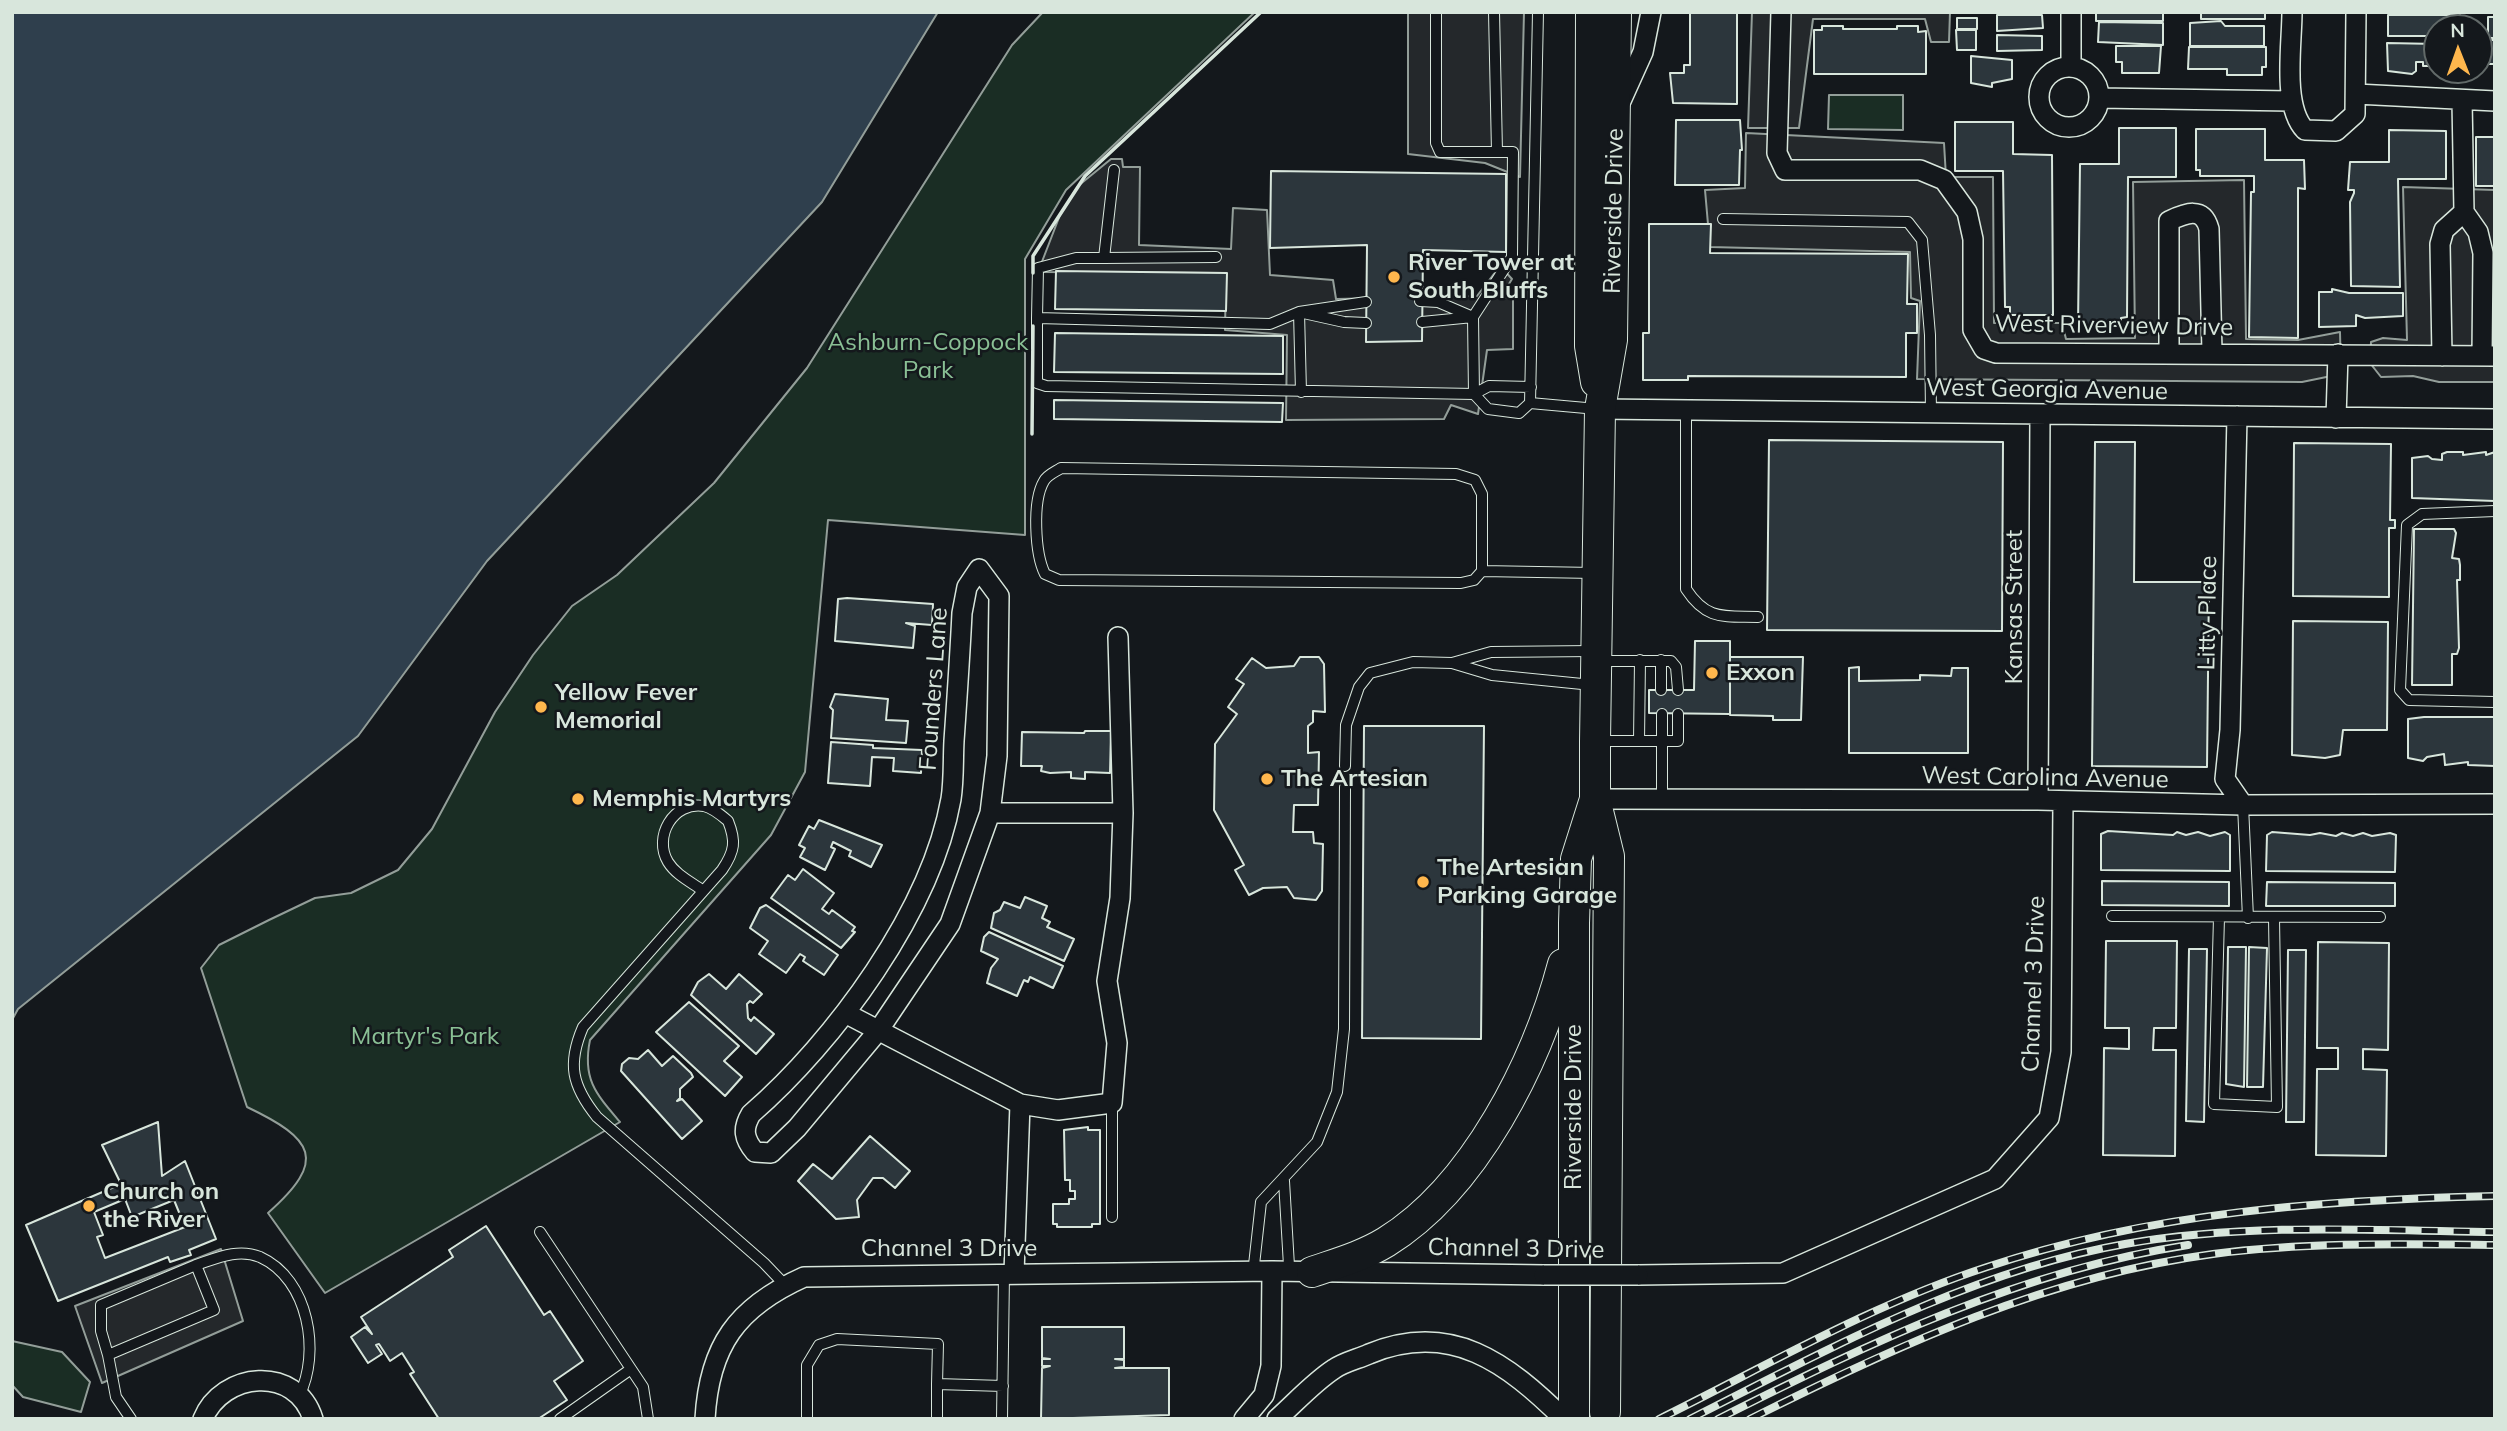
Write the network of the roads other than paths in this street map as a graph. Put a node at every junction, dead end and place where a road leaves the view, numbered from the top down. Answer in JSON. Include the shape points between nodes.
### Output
{"nodes":[{"id":1,"x":1436,"y":12,"type":"edge"},
{"id":2,"x":1494,"y":12,"type":"edge"},
{"id":3,"x":1538,"y":12,"type":"edge"},
{"id":4,"x":1591,"y":12,"type":"edge"},
{"id":5,"x":1616,"y":12,"type":"edge"},
{"id":6,"x":1651,"y":12,"type":"edge"},
{"id":7,"x":1781,"y":12,"type":"edge"},
{"id":8,"x":2071,"y":12,"type":"edge"},
{"id":9,"x":2292,"y":12,"type":"edge"},
{"id":10,"x":2356,"y":12,"type":"edge"},
{"id":11,"x":2071,"y":67,"type":"junction"},
{"id":12,"x":2356,"y":94,"type":"junction"},
{"id":13,"x":2099,"y":98,"type":"junction"},
{"id":14,"x":2462,"y":100,"type":"junction"},
{"id":15,"x":2291,"y":101,"type":"junction"},
{"id":16,"x":2495,"y":101,"type":"edge"},
{"id":17,"x":1616,"y":110,"type":"junction"},
{"id":18,"x":1497,"y":152,"type":"junction"},
{"id":19,"x":1114,"y":170,"type":"dead end"},
{"id":20,"x":2464,"y":212,"type":"junction"},
{"id":21,"x":1723,"y":219,"type":"dead end"},
{"id":22,"x":1216,"y":257,"type":"dead end"},
{"id":23,"x":1104,"y":258,"type":"junction"},
{"id":24,"x":1420,"y":301,"type":"dead end"},
{"id":25,"x":1366,"y":302,"type":"dead end"},
{"id":26,"x":1299,"y":312,"type":"junction"},
{"id":27,"x":1473,"y":317,"type":"junction"},
{"id":28,"x":1037,"y":318,"type":"junction"},
{"id":29,"x":1422,"y":322,"type":"dead end"},
{"id":30,"x":1366,"y":323,"type":"dead end"},
{"id":31,"x":2169,"y":352,"type":"junction"},
{"id":32,"x":2212,"y":352,"type":"junction"},
{"id":33,"x":2338,"y":354,"type":"junction"},
{"id":34,"x":2446,"y":356,"type":"junction"},
{"id":35,"x":2488,"y":356,"type":"edge"},
{"id":36,"x":1531,"y":387,"type":"junction"},
{"id":37,"x":1301,"y":392,"type":"junction"},
{"id":38,"x":1474,"y":394,"type":"junction"},
{"id":39,"x":1530,"y":403,"type":"junction"},
{"id":40,"x":1600,"y":409,"type":"junction"},
{"id":41,"x":1686,"y":410,"type":"junction"},
{"id":42,"x":1931,"y":413,"type":"junction"},
{"id":43,"x":2040,"y":414,"type":"junction"},
{"id":44,"x":2237,"y":416,"type":"junction"},
{"id":45,"x":2336,"y":418,"type":"junction"},
{"id":46,"x":2495,"y":419,"type":"edge"},
{"id":47,"x":2495,"y":510,"type":"edge"},
{"id":48,"x":1482,"y":570,"type":"junction"},
{"id":49,"x":1598,"y":573,"type":"junction"},
{"id":50,"x":1758,"y":617,"type":"dead end"},
{"id":51,"x":1118,"y":637,"type":"dead end"},
{"id":52,"x":1640,"y":660,"type":"junction"},
{"id":53,"x":1661,"y":660,"type":"junction"},
{"id":54,"x":1452,"y":663,"type":"junction"},
{"id":55,"x":1596,"y":666,"type":"junction"},
{"id":56,"x":1661,"y":690,"type":"dead end"},
{"id":57,"x":1678,"y":690,"type":"dead end"},
{"id":58,"x":2495,"y":702,"type":"edge"},
{"id":59,"x":1662,"y":713,"type":"dead end"},
{"id":60,"x":1678,"y":714,"type":"dead end"},
{"id":61,"x":1595,"y":741,"type":"junction"},
{"id":62,"x":1639,"y":741,"type":"junction"},
{"id":63,"x":1663,"y":742,"type":"junction"},
{"id":64,"x":1345,"y":766,"type":"dead end"},
{"id":65,"x":1345,"y":787,"type":"dead end"},
{"id":66,"x":1595,"y":799,"type":"junction"},
{"id":67,"x":1662,"y":799,"type":"junction"},
{"id":68,"x":2038,"y":800,"type":"junction"},
{"id":69,"x":2063,"y":802,"type":"junction"},
{"id":70,"x":2495,"y":804,"type":"edge"},
{"id":71,"x":2243,"y":805,"type":"junction"},
{"id":72,"x":990,"y":813,"type":"junction"},
{"id":73,"x":1123,"y":813,"type":"junction"},
{"id":74,"x":702,"y":890,"type":"junction"},
{"id":75,"x":2112,"y":916,"type":"dead end"},
{"id":76,"x":2219,"y":917,"type":"junction"},
{"id":77,"x":2380,"y":917,"type":"dead end"},
{"id":78,"x":2248,"y":918,"type":"junction"},
{"id":79,"x":2274,"y":918,"type":"junction"},
{"id":80,"x":1574,"y":923,"type":"junction"},
{"id":81,"x":845,"y":1013,"type":"junction"},
{"id":82,"x":878,"y":1031,"type":"junction"},
{"id":83,"x":1112,"y":1103,"type":"junction"},
{"id":84,"x":1020,"y":1104,"type":"junction"},
{"id":85,"x":1284,"y":1181,"type":"junction"},
{"id":86,"x":1111,"y":1217,"type":"dead end"},
{"id":87,"x":540,"y":1232,"type":"dead end"},
{"id":88,"x":196,"y":1265,"type":"junction"},
{"id":89,"x":1272,"y":1271,"type":"junction"},
{"id":90,"x":1312,"y":1272,"type":"junction"},
{"id":91,"x":1009,"y":1274,"type":"junction"},
{"id":92,"x":785,"y":1285,"type":"junction"},
{"id":93,"x":108,"y":1355,"type":"junction"},
{"id":94,"x":631,"y":1369,"type":"junction"},
{"id":95,"x":937,"y":1384,"type":"junction"},
{"id":96,"x":1003,"y":1385,"type":"junction"},
{"id":97,"x":299,"y":1396,"type":"junction"},
{"id":98,"x":1605,"y":1412,"type":"dead end"},
{"id":99,"x":131,"y":1419,"type":"edge"},
{"id":100,"x":203,"y":1419,"type":"edge"},
{"id":101,"x":313,"y":1419,"type":"edge"},
{"id":102,"x":560,"y":1419,"type":"edge"},
{"id":103,"x":648,"y":1419,"type":"edge"},
{"id":104,"x":705,"y":1419,"type":"edge"},
{"id":105,"x":807,"y":1419,"type":"edge"},
{"id":106,"x":937,"y":1419,"type":"edge"},
{"id":107,"x":1002,"y":1419,"type":"edge"},
{"id":108,"x":1244,"y":1419,"type":"edge"},
{"id":109,"x":1277,"y":1419,"type":"edge"},
{"id":110,"x":1564,"y":1419,"type":"edge"},
{"id":111,"x":1574,"y":1419,"type":"edge"}],
"edges":[{"from":1,"to":18,"type":"lane","via":[[1440,152]]},
{"from":2,"to":18,"type":"lane"},
{"from":3,"to":36,"type":"lane"},
{"from":4,"to":40,"type":"main road","name":"Riverside Drive","via":[[1590,346]]},
{"from":5,"to":17,"type":"main road","name":"Riverside Drive"},
{"from":6,"to":17,"type":"street","via":[[1643,52]]},
{"from":7,"to":31,"type":"street","name":"West Riverview Drive","via":[[1777,153],[1785,170],[1920,170],[1944,180],[1967,212],[1973,239],[1973,330],[1984,349],[1996,353]]},
{"from":8,"to":11,"type":"street"},
{"from":9,"to":15,"type":"street"},
{"from":10,"to":12,"type":"street"},
{"from":11,"to":13,"type":"street","via":[[2091,77]]},
{"from":11,"to":13,"type":"street","via":[[2052,73],[2040,89],[2041,108],[2047,117],[2064,126],[2084,123]]},
{"from":12,"to":14,"type":"street"},
{"from":12,"to":15,"type":"street","via":[[2355,114],[2336,131],[2305,131]]},
{"from":13,"to":15,"type":"street"},
{"from":14,"to":16,"type":"street"},
{"from":14,"to":20,"type":"street"},
{"from":17,"to":40,"type":"main road","name":"Riverside Drive","via":[[1612,340]]},
{"from":18,"to":27,"type":"lane","via":[[1513,152],[1513,257]]},
{"from":19,"to":23,"type":"lane"},
{"from":20,"to":34,"type":"street","via":[[2444,230],[2440,244]]},
{"from":20,"to":35,"type":"street","via":[[2478,232],[2483,253]]},
{"from":21,"to":42,"type":"lane","via":[[1908,222],[1922,240]]},
{"from":22,"to":23,"type":"lane"},
{"from":23,"to":28,"type":"lane","via":[[1076,258],[1038,268]]},
{"from":24,"to":27,"type":"lane","via":[[1438,302]]},
{"from":25,"to":26,"type":"lane"},
{"from":26,"to":28,"type":"lane","via":[[1270,324]]},
{"from":26,"to":30,"type":"lane"},
{"from":26,"to":37,"type":"lane"},
{"from":27,"to":29,"type":"lane"},
{"from":27,"to":38,"type":"lane"},
{"from":28,"to":37,"type":"lane","via":[[1037,383],[1046,386]]},
{"from":31,"to":32,"type":"street","name":"West Riverview Drive"},
{"from":31,"to":32,"type":"street","via":[[2169,221],[2198,213],[2209,229]]},
{"from":32,"to":33,"type":"street","name":"West Riverview Drive"},
{"from":33,"to":34,"type":"street","name":"West Riverview Drive"},
{"from":33,"to":45,"type":"street"},
{"from":34,"to":35,"type":"street","name":"West Riverview Drive"},
{"from":36,"to":38,"type":"lane","via":[[1489,386]]},
{"from":36,"to":39,"type":"lane"},
{"from":37,"to":38,"type":"lane"},
{"from":38,"to":39,"type":"lane","via":[[1488,409],[1519,413]]},
{"from":39,"to":40,"type":"lane"},
{"from":40,"to":41,"type":"street","name":"West Georgia Avenue"},
{"from":40,"to":49,"type":"main road","name":"Riverside Drive"},
{"from":41,"to":42,"type":"street","name":"West Georgia Avenue"},
{"from":41,"to":50,"type":"lane","via":[[1686,589],[1697,606],[1714,616]]},
{"from":42,"to":43,"type":"street","name":"West Georgia Avenue"},
{"from":43,"to":44,"type":"street","name":"West Georgia Avenue"},
{"from":43,"to":68,"type":"street","name":"Kansas Street"},
{"from":44,"to":45,"type":"street","name":"West Georgia Avenue"},
{"from":44,"to":71,"type":"street","name":"Litty Place","via":[[2225,779]]},
{"from":45,"to":46,"type":"street","name":"West Georgia Avenue"},
{"from":47,"to":58,"type":"lane","via":[[2422,514],[2407,525],[2400,690],[2409,700]]},
{"from":48,"to":48,"type":"lane","via":[[1482,494],[1475,480],[1456,474],[1061,468],[1045,478],[1038,494],[1038,559],[1045,574],[1059,580],[1461,583],[1474,580]]},
{"from":48,"to":49,"type":"lane"},
{"from":49,"to":55,"type":"main road","name":"Riverside Drive"},
{"from":51,"to":73,"type":"street"},
{"from":52,"to":53,"type":"lane"},
{"from":52,"to":55,"type":"lane"},
{"from":52,"to":62,"type":"lane"},
{"from":53,"to":56,"type":"lane"},
{"from":53,"to":57,"type":"lane","via":[[1676,667]]},
{"from":54,"to":55,"type":"lane","via":[[1492,675]]},
{"from":54,"to":55,"type":"lane","via":[[1492,652]]},
{"from":54,"to":64,"type":"lane","via":[[1413,662],[1370,673],[1359,687],[1346,725]]},
{"from":55,"to":61,"type":"main road","name":"Riverside Drive"},
{"from":59,"to":63,"type":"lane"},
{"from":60,"to":63,"type":"lane","via":[[1678,741]]},
{"from":61,"to":62,"type":"lane"},
{"from":61,"to":66,"type":"main road","name":"Riverside Drive"},
{"from":62,"to":63,"type":"lane"},
{"from":63,"to":67,"type":"lane"},
{"from":65,"to":85,"type":"lane","via":[[1344,1029],[1337,1091],[1317,1142]]},
{"from":66,"to":67,"type":"street","name":"West Carolina Avenue"},
{"from":66,"to":80,"type":"main road","name":"Riverside Drive","via":[[1576,859]]},
{"from":66,"to":98,"type":"main road","name":"Riverside Drive","via":[[1609,856]]},
{"from":67,"to":68,"type":"street","name":"West Carolina Avenue"},
{"from":68,"to":69,"type":"street","name":"West Carolina Avenue"},
{"from":69,"to":71,"type":"street","name":"West Carolina Avenue"},
{"from":69,"to":90,"type":"street","name":"Channel 3 Drive","bridge":true,"via":[[2061,1052],[2049,1118],[1996,1179],[1783,1273]]},
{"from":70,"to":71,"type":"street","name":"West Carolina Avenue"},
{"from":71,"to":78,"type":"lane"},
{"from":72,"to":73,"type":"street"},
{"from":72,"to":81,"type":"street","name":"Founders Lane","via":[[997,756],[999,596],[979,569],[967,587],[962,613],[951,799],[937,849],[904,923]]},
{"from":72,"to":82,"type":"street","name":"Founders Lane","via":[[950,924]]},
{"from":73,"to":83,"type":"street","via":[[1121,898],[1107,981],[1117,1043]]},
{"from":74,"to":74,"type":"lane","via":[[731,856],[735,844],[728,821],[705,806],[670,818],[663,842],[669,863]]},
{"from":74,"to":92,"type":"lane","via":[[583,1027],[574,1049],[574,1075],[581,1097],[597,1117]]},
{"from":75,"to":76,"type":"lane"},
{"from":76,"to":78,"type":"lane"},
{"from":76,"to":79,"type":"lane","via":[[2214,1104],[2277,1107]]},
{"from":77,"to":79,"type":"lane"},
{"from":78,"to":79,"type":"lane"},
{"from":80,"to":90,"type":"main road","via":[[1551,1009],[1518,1084],[1480,1146],[1416,1220],[1365,1254]]},
{"from":80,"to":111,"type":"main road","name":"Riverside Drive"},
{"from":81,"to":82,"type":"street"},
{"from":81,"to":82,"type":"street","name":"Founders Lane","via":[[751,1114],[744,1126],[746,1141],[755,1152],[771,1153],[797,1128]]},
{"from":82,"to":84,"type":"street"},
{"from":83,"to":84,"type":"street","via":[[1058,1110]]},
{"from":83,"to":86,"type":"lane"},
{"from":84,"to":91,"type":"street"},
{"from":85,"to":89,"type":"lane","via":[[1289,1266]]},
{"from":85,"to":89,"type":"lane","via":[[1261,1202],[1254,1265]]},
{"from":87,"to":94,"type":"lane"},
{"from":88,"to":93,"type":"lane","via":[[101,1305],[100,1331]]},
{"from":88,"to":93,"type":"lane","via":[[214,1310]]},
{"from":88,"to":97,"type":"lane","via":[[230,1254],[259,1256],[293,1287],[302,1305],[309,1354],[309,1372]]},
{"from":89,"to":90,"type":"street","name":"Channel 3 Drive"},
{"from":89,"to":91,"type":"street","name":"Channel 3 Drive"},
{"from":89,"to":108,"type":"street","via":[[1271,1366],[1264,1395]]},
{"from":91,"to":92,"type":"street","name":"Channel 3 Drive","via":[[825,1275]]},
{"from":91,"to":96,"type":"lane"},
{"from":92,"to":104,"type":"street","name":"Channel 3 Drive","via":[[751,1306],[722,1347],[707,1385]]},
{"from":93,"to":99,"type":"lane","via":[[116,1396]]},
{"from":94,"to":102,"type":"lane"},
{"from":94,"to":103,"type":"lane","via":[[643,1387]]},
{"from":95,"to":96,"type":"lane"},
{"from":95,"to":105,"type":"lane","via":[[938,1344],[837,1339],[819,1345],[807,1365]]},
{"from":95,"to":106,"type":"lane"},
{"from":96,"to":107,"type":"lane"},
{"from":97,"to":100,"type":"street","via":[[274,1382],[250,1380],[217,1396]]},
{"from":97,"to":101,"type":"street"},
{"from":109,"to":110,"type":"street","via":[[1335,1368],[1405,1341],[1427,1340],[1482,1354]]}]}
